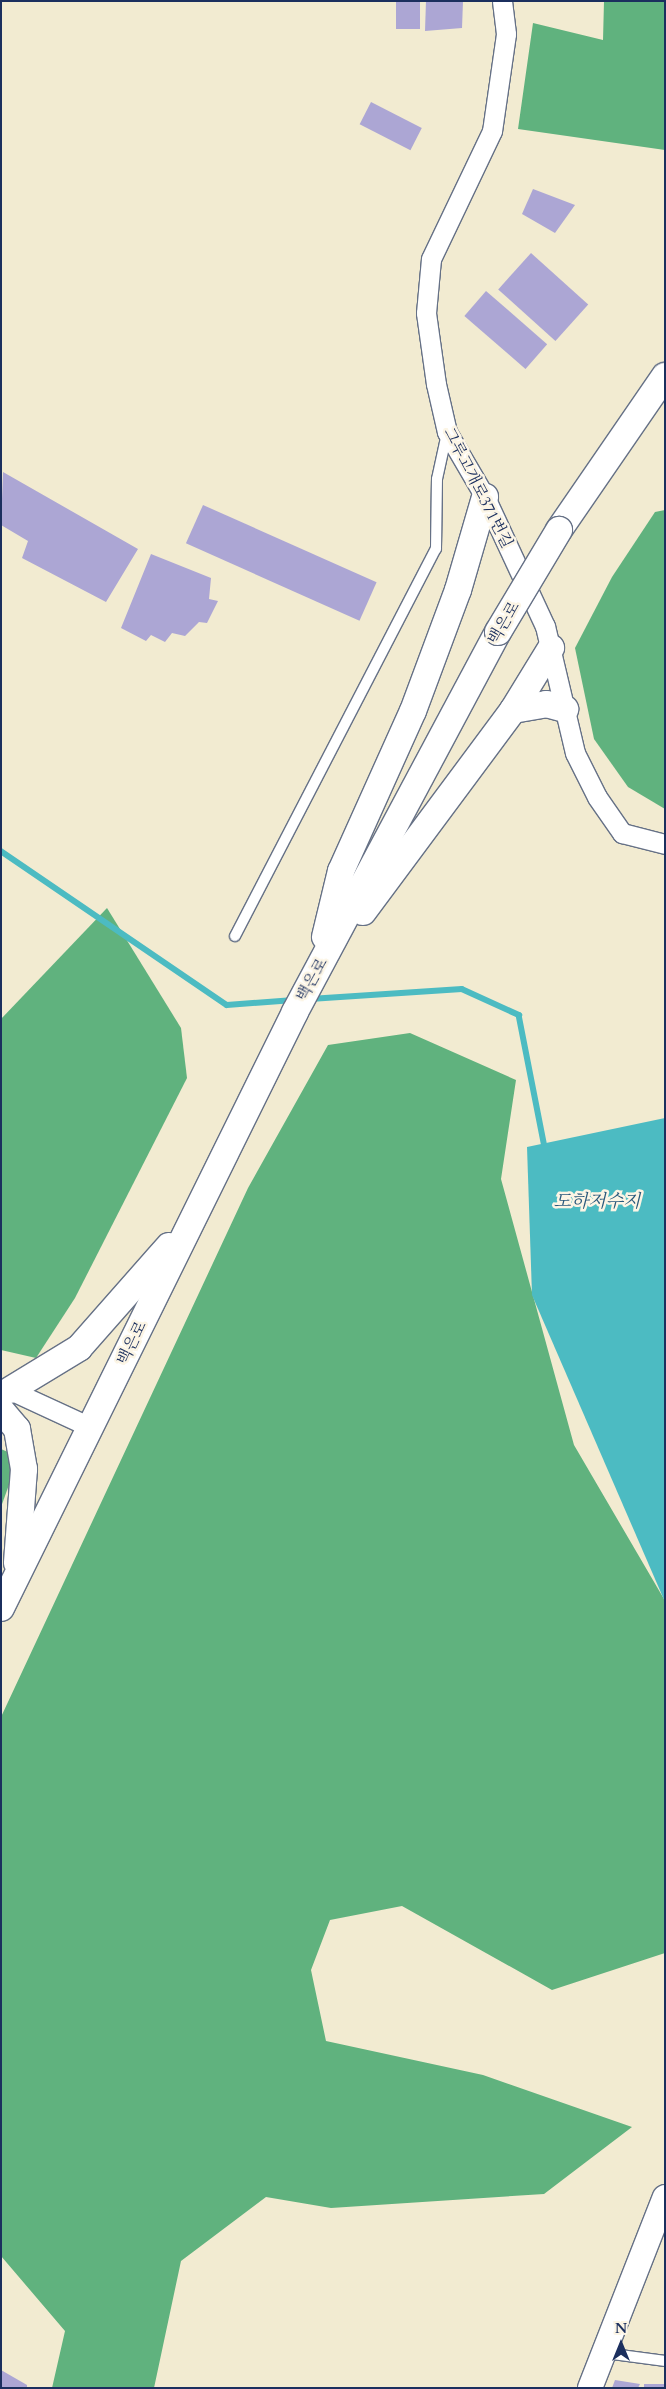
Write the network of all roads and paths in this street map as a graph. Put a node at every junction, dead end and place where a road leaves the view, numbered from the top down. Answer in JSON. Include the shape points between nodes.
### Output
{"nodes":[{"id":1,"x":502,"y":1,"type":"edge"},
{"id":2,"x":665,"y":376,"type":"edge"},
{"id":3,"x":447,"y":432,"type":"junction"},
{"id":4,"x":485,"y":497,"type":"junction"},
{"id":5,"x":551,"y":648,"type":"junction"},
{"id":6,"x":565,"y":709,"type":"junction"},
{"id":7,"x":513,"y":710,"type":"junction"},
{"id":8,"x":665,"y":844,"type":"edge"},
{"id":9,"x":235,"y":936,"type":"dead end"},
{"id":10,"x":313,"y":979,"type":"junction"},
{"id":11,"x":192,"y":1222,"type":"junction"},
{"id":12,"x":3,"y":1395,"type":"edge"},
{"id":13,"x":90,"y":1427,"type":"junction"},
{"id":14,"x":16,"y":1578,"type":"junction"},
{"id":15,"x":1,"y":1608,"type":"edge"},
{"id":16,"x":665,"y":2197,"type":"edge"},
{"id":17,"x":605,"y":2353,"type":"junction"},
{"id":18,"x":665,"y":2361,"type":"edge"},
{"id":19,"x":590,"y":2388,"type":"edge"}],
"edges":[{"from":1,"to":3,"type":"street","name":"그루고개로371번길","via":[[506,34],[492,131],[431,258],[426,313]]},
{"from":2,"to":10,"type":"main road","name":"백은로","bridge":true,"via":[[559,530],[498,632]]},
{"from":3,"to":4,"type":"street","name":"그루고개로371번길"},
{"from":3,"to":9,"type":"lane","via":[[437,479],[436,549]]},
{"from":4,"to":5,"type":"street","name":"그루고개로371번길","via":[[545,626]]},
{"from":4,"to":10,"type":"main road","via":[[458,590],[413,711],[340,871]]},
{"from":5,"to":6,"type":"street","name":"그루고개로371번길"},
{"from":5,"to":7,"type":"main road"},
{"from":6,"to":7,"type":"main road","via":[[546,704]]},
{"from":6,"to":8,"type":"street","name":"그루고개로371번길","via":[[575,753],[597,797],[622,833]]},
{"from":7,"to":10,"type":"main road"},
{"from":10,"to":11,"type":"main road","name":"백은로"},
{"from":11,"to":12,"type":"main road","via":[[78,1348]]},
{"from":11,"to":13,"type":"main road","name":"백은로"},
{"from":12,"to":13,"type":"street"},
{"from":12,"to":14,"type":"main road","via":[[17,1429],[24,1469]]},
{"from":13,"to":14,"type":"main road","name":"백은로"},
{"from":14,"to":15,"type":"main road","name":"백은로"},
{"from":16,"to":17,"type":"street"},
{"from":17,"to":18,"type":"lane"},
{"from":17,"to":19,"type":"street"}]}
